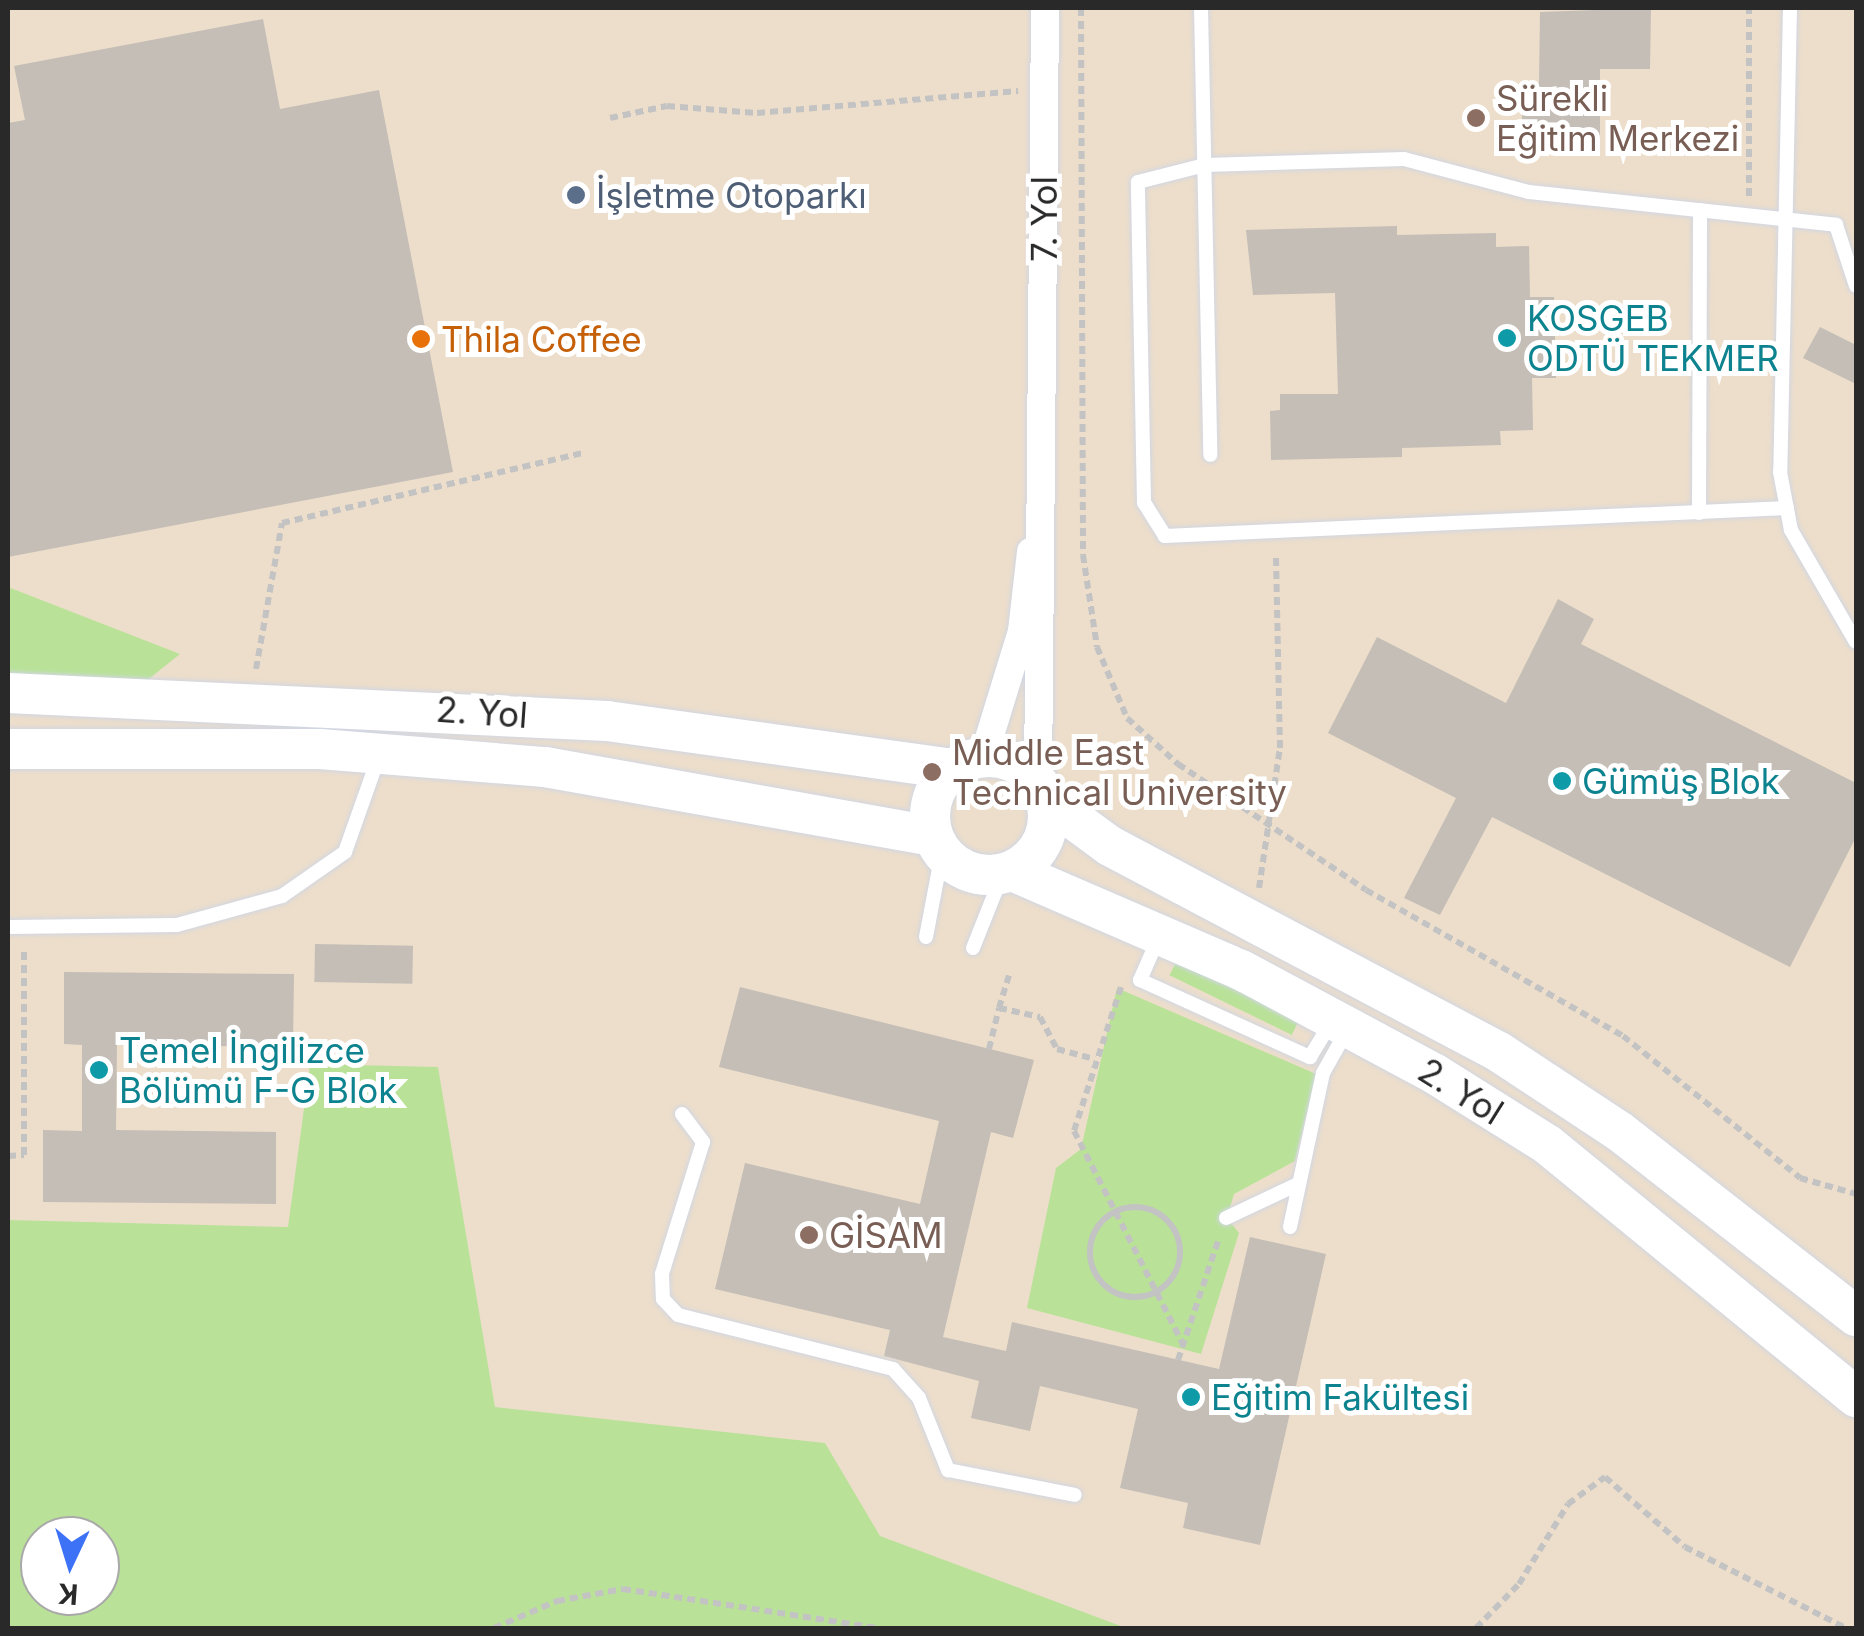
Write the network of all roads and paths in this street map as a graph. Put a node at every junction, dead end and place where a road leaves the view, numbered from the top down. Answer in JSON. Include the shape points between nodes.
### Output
{"nodes":[{"id":1,"x":1044,"y":8,"type":"edge"},
{"id":2,"x":1082,"y":8,"type":"edge"},
{"id":3,"x":1200,"y":8,"type":"edge"},
{"id":4,"x":1750,"y":8,"type":"edge"},
{"id":5,"x":1790,"y":8,"type":"edge"},
{"id":6,"x":1044,"y":88,"type":"junction"},
{"id":7,"x":610,"y":118,"type":"dead end"},
{"id":8,"x":1205,"y":165,"type":"junction"},
{"id":9,"x":1700,"y":210,"type":"junction"},
{"id":10,"x":1748,"y":215,"type":"junction"},
{"id":11,"x":1786,"y":219,"type":"junction"},
{"id":12,"x":1856,"y":286,"type":"edge"},
{"id":13,"x":1044,"y":431,"type":"junction"},
{"id":14,"x":582,"y":453,"type":"dead end"},
{"id":15,"x":1210,"y":455,"type":"dead end"},
{"id":16,"x":1786,"y":508,"type":"junction"},
{"id":17,"x":1699,"y":513,"type":"junction"},
{"id":18,"x":1276,"y":537,"type":"junction"},
{"id":19,"x":1856,"y":642,"type":"edge"},
{"id":20,"x":8,"y":693,"type":"edge"},
{"id":21,"x":250,"y":700,"type":"junction"},
{"id":22,"x":8,"y":749,"type":"edge"},
{"id":23,"x":380,"y":754,"type":"junction"},
{"id":24,"x":968,"y":764,"type":"junction"},
{"id":25,"x":1042,"y":790,"type":"junction"},
{"id":26,"x":1268,"y":825,"type":"junction"},
{"id":27,"x":938,"y":844,"type":"junction"},
{"id":28,"x":1007,"y":873,"type":"junction"},
{"id":29,"x":1254,"y":919,"type":"junction"},
{"id":30,"x":8,"y":927,"type":"edge"},
{"id":31,"x":24,"y":929,"type":"junction"},
{"id":32,"x":1161,"y":934,"type":"junction"},
{"id":33,"x":926,"y":936,"type":"dead end"},
{"id":34,"x":973,"y":948,"type":"dead end"},
{"id":35,"x":1008,"y":974,"type":"dead end"},
{"id":36,"x":1140,"y":980,"type":"junction"},
{"id":37,"x":999,"y":1008,"type":"junction"},
{"id":38,"x":1342,"y":1020,"type":"junction"},
{"id":39,"x":989,"y":1049,"type":"dead end"},
{"id":40,"x":1096,"y":1059,"type":"junction"},
{"id":41,"x":682,"y":1114,"type":"dead end"},
{"id":42,"x":8,"y":1156,"type":"edge"},
{"id":43,"x":1298,"y":1184,"type":"junction"},
{"id":44,"x":1856,"y":1194,"type":"edge"},
{"id":45,"x":1112,"y":1210,"type":"junction"},
{"id":46,"x":1226,"y":1218,"type":"joint"},
{"id":47,"x":1290,"y":1227,"type":"dead end"},
{"id":48,"x":1158,"y":1290,"type":"junction"},
{"id":49,"x":1856,"y":1316,"type":"edge"},
{"id":50,"x":1856,"y":1327,"type":"edge"},
{"id":51,"x":1183,"y":1344,"type":"junction"},
{"id":52,"x":1178,"y":1360,"type":"dead end"},
{"id":53,"x":1843,"y":1386,"type":"edge"},
{"id":54,"x":1075,"y":1495,"type":"dead end"},
{"id":55,"x":494,"y":1628,"type":"edge"},
{"id":56,"x":879,"y":1628,"type":"edge"},
{"id":57,"x":1476,"y":1628,"type":"edge"},
{"id":58,"x":1846,"y":1628,"type":"edge"}],
"edges":[{"from":1,"to":6,"type":"street","name":"7. Yol"},
{"from":2,"to":26,"type":"path","via":[[1084,555],[1096,647],[1127,718]]},
{"from":3,"to":8,"type":"lane"},
{"from":4,"to":10,"type":"path"},
{"from":5,"to":11,"type":"lane"},
{"from":6,"to":7,"type":"path","via":[[758,113],[667,106]]},
{"from":6,"to":13,"type":"street","name":"7. Yol"},
{"from":8,"to":9,"type":"lane","via":[[1404,159],[1529,192]]},
{"from":8,"to":15,"type":"lane"},
{"from":8,"to":18,"type":"lane","via":[[1138,182],[1144,503],[1165,536]]},
{"from":9,"to":10,"type":"lane"},
{"from":9,"to":17,"type":"lane"},
{"from":10,"to":11,"type":"lane"},
{"from":11,"to":12,"type":"lane","via":[[1836,225]]},
{"from":11,"to":16,"type":"lane"},
{"from":13,"to":24,"type":"street","name":"7. Yol","via":[[1022,631]]},
{"from":13,"to":25,"type":"street","name":"7. Yol"},
{"from":14,"to":21,"type":"path","via":[[282,522]]},
{"from":16,"to":17,"type":"lane"},
{"from":16,"to":19,"type":"lane","via":[[1818,589]]},
{"from":17,"to":18,"type":"lane"},
{"from":18,"to":26,"type":"path","via":[[1280,748]]},
{"from":20,"to":21,"type":"street","name":"2. Yol"},
{"from":21,"to":24,"type":"street","name":"2. Yol","via":[[606,721]]},
{"from":22,"to":23,"type":"street","name":"2. Yol"},
{"from":23,"to":27,"type":"street","name":"2. Yol","via":[[545,767]]},
{"from":23,"to":31,"type":"lane","via":[[346,852],[282,896],[178,926]]},
{"from":24,"to":25,"type":"street","name":"2. Yol","via":[[1007,759]]},
{"from":24,"to":27,"type":"street","via":[[932,800]]},
{"from":25,"to":28,"type":"street","via":[[1039,849]]},
{"from":25,"to":29,"type":"street","name":"2. Yol","via":[[1110,846]]},
{"from":26,"to":29,"type":"path"},
{"from":26,"to":44,"type":"path","via":[[1624,1036],[1800,1178]]},
{"from":27,"to":28,"type":"street","name":"2. Yol","via":[[974,874]]},
{"from":27,"to":33,"type":"lane"},
{"from":28,"to":32,"type":"street","name":"2. Yol"},
{"from":28,"to":34,"type":"lane"},
{"from":29,"to":49,"type":"street","name":"2. Yol","via":[[1514,1062]]},
{"from":30,"to":31,"type":"lane"},
{"from":31,"to":42,"type":"path","via":[[24,1155]]},
{"from":32,"to":36,"type":"lane"},
{"from":32,"to":38,"type":"street","name":"2. Yol"},
{"from":35,"to":37,"type":"path"},
{"from":36,"to":38,"type":"lane","via":[[1310,1058]]},
{"from":36,"to":40,"type":"path","via":[[1117,988]]},
{"from":37,"to":39,"type":"path"},
{"from":37,"to":40,"type":"path","via":[[1040,1018],[1057,1049]]},
{"from":38,"to":43,"type":"lane"},
{"from":38,"to":53,"type":"street","name":"2. Yol","via":[[1548,1146]]},
{"from":40,"to":45,"type":"path","via":[[1074,1131]]},
{"from":41,"to":54,"type":"lane","via":[[703,1142],[662,1274],[663,1299],[678,1315],[893,1369],[919,1398],[948,1470]]},
{"from":43,"to":46,"type":"lane"},
{"from":43,"to":47,"type":"lane"},
{"from":45,"to":48,"type":"path"},
{"from":45,"to":48,"type":"path","via":[[1148,1206],[1178,1233],[1176,1268]]},
{"from":45,"to":48,"type":"path","via":[[1090,1254],[1093,1275],[1122,1296]]},
{"from":46,"to":51,"type":"path"},
{"from":48,"to":51,"type":"path"},
{"from":50,"to":53,"type":"street"},
{"from":51,"to":52,"type":"path"},
{"from":55,"to":56,"type":"path","via":[[557,1601],[623,1589]]},
{"from":57,"to":58,"type":"path","via":[[1519,1584],[1568,1504],[1605,1476],[1684,1547]]}]}
